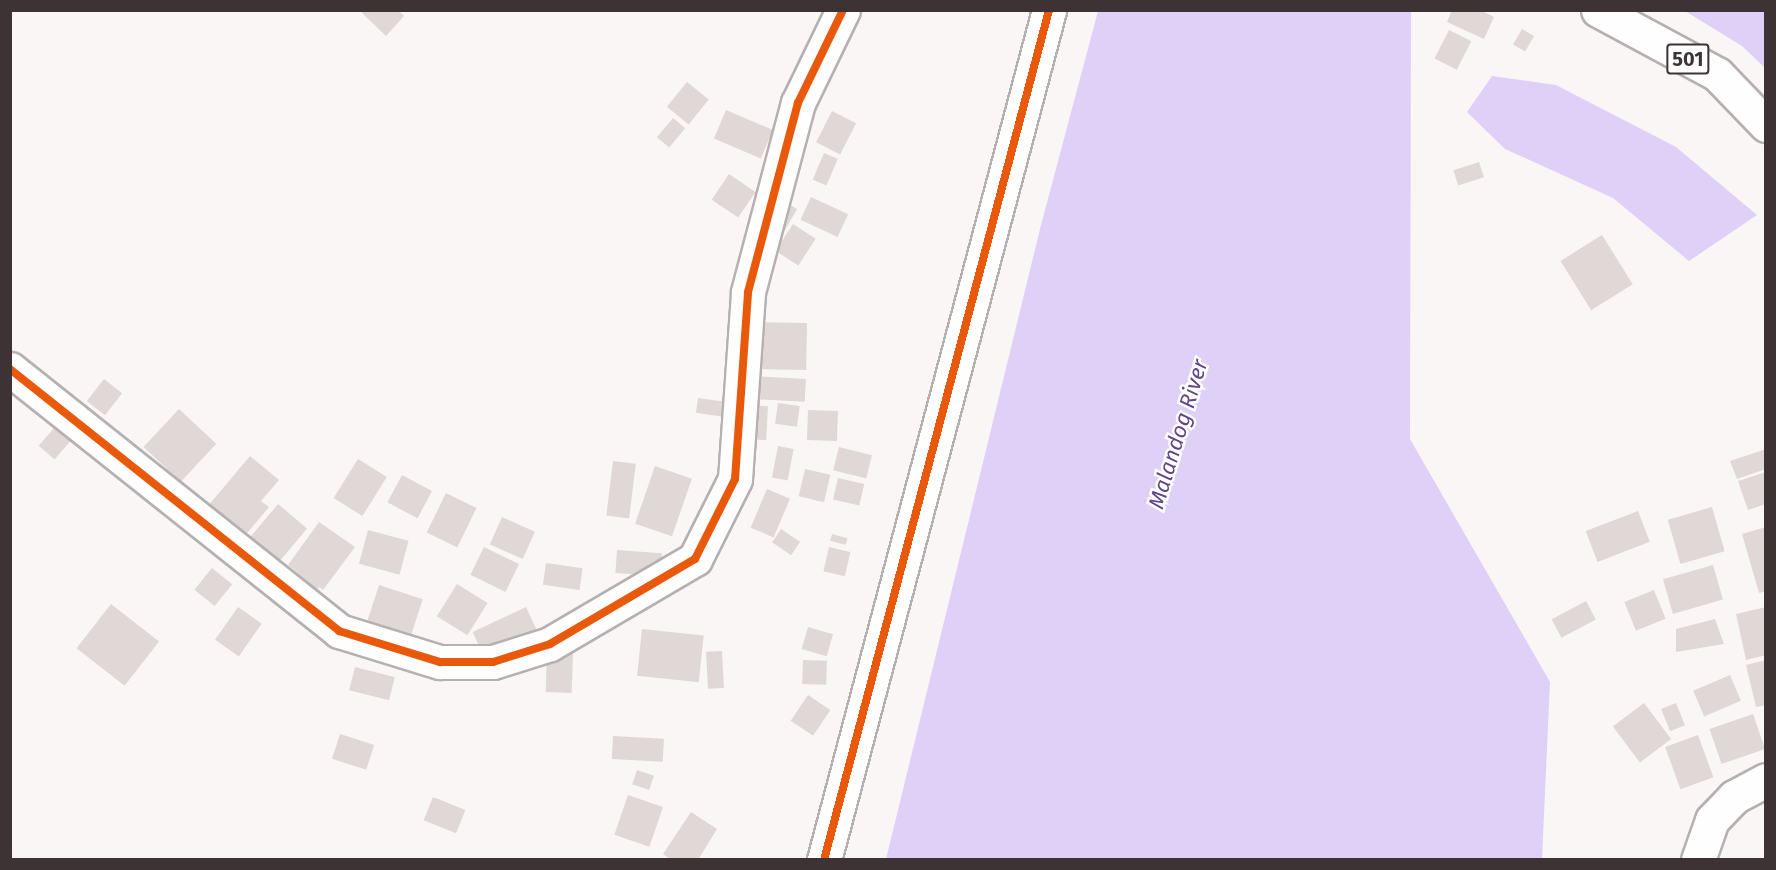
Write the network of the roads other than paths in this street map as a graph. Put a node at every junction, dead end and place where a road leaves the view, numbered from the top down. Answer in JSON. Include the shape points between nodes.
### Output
{"nodes":[{"id":1,"x":843,"y":10,"type":"edge"},
{"id":2,"x":1049,"y":10,"type":"edge"},
{"id":3,"x":1598,"y":10,"type":"edge"},
{"id":4,"x":1766,"y":124,"type":"edge"},
{"id":5,"x":10,"y":369,"type":"edge"},
{"id":6,"x":1766,"y":780,"type":"edge"},
{"id":7,"x":824,"y":860,"type":"edge"},
{"id":8,"x":1698,"y":860,"type":"edge"}],
"edges":[{"from":1,"to":5,"type":"street","via":[[798,103],[748,292],[735,479],[695,559],[550,644],[493,662],[440,662],[339,632]]},
{"from":2,"to":7,"type":"street"},
{"from":3,"to":4,"type":"street","number":"501","via":[[1717,74]]},
{"from":6,"to":8,"type":"street","via":[[1734,797],[1712,820]]}]}
